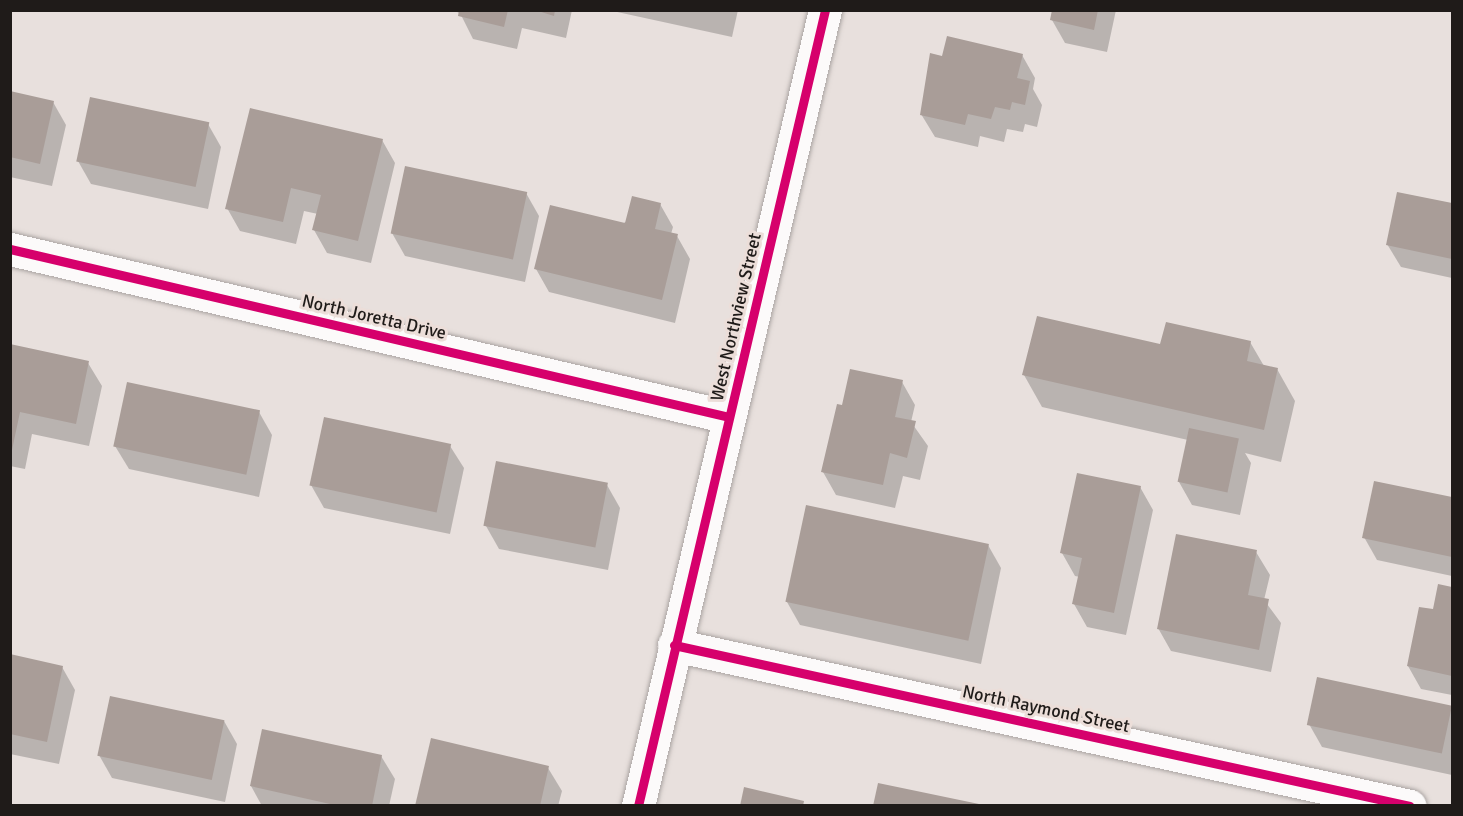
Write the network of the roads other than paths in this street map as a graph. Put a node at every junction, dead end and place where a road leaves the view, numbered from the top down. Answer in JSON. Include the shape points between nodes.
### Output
{"nodes":[{"id":1,"x":825,"y":10,"type":"edge"},
{"id":2,"x":10,"y":249,"type":"edge"},
{"id":3,"x":729,"y":417,"type":"junction"},
{"id":4,"x":674,"y":645,"type":"junction"},
{"id":5,"x":638,"y":806,"type":"edge"},
{"id":6,"x":1410,"y":806,"type":"edge"}],
"edges":[{"from":1,"to":3,"type":"street","name":"West Northview Street"},
{"from":2,"to":3,"type":"street","name":"North Joretta Drive"},
{"from":3,"to":4,"type":"street","name":"West Northview Street"},
{"from":4,"to":5,"type":"street","name":"West Northview Street"},
{"from":4,"to":6,"type":"street","name":"North Raymond Street"}]}
